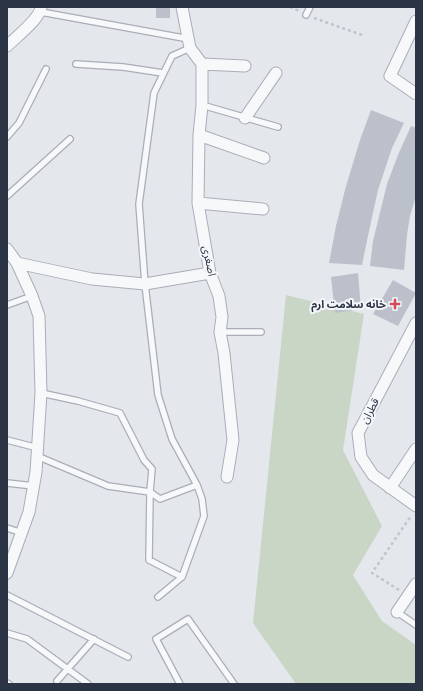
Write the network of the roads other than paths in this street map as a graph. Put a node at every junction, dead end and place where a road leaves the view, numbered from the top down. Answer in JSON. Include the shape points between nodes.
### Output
{"nodes":[{"id":1,"x":182,"y":7,"type":"edge"},
{"id":2,"x":310,"y":7,"type":"edge"},
{"id":3,"x":41,"y":10,"type":"edge"},
{"id":4,"x":306,"y":15,"type":"road end"},
{"id":5,"x":416,"y":21,"type":"edge"},
{"id":6,"x":189,"y":43,"type":"junction"},
{"id":7,"x":7,"y":46,"type":"edge"},
{"id":8,"x":76,"y":64,"type":"dead end"},
{"id":9,"x":202,"y":64,"type":"junction"},
{"id":10,"x":245,"y":66,"type":"dead end"},
{"id":11,"x":46,"y":69,"type":"dead end"},
{"id":12,"x":163,"y":73,"type":"junction"},
{"id":13,"x":276,"y":73,"type":"dead end"},
{"id":14,"x":416,"y":94,"type":"edge"},
{"id":15,"x":202,"y":105,"type":"junction"},
{"id":16,"x":245,"y":118,"type":"junction"},
{"id":17,"x":278,"y":127,"type":"dead end"},
{"id":18,"x":199,"y":135,"type":"junction"},
{"id":19,"x":7,"y":137,"type":"edge"},
{"id":20,"x":70,"y":139,"type":"dead end"},
{"id":21,"x":264,"y":158,"type":"dead end"},
{"id":22,"x":7,"y":196,"type":"edge"},
{"id":23,"x":198,"y":203,"type":"junction"},
{"id":24,"x":263,"y":209,"type":"dead end"},
{"id":25,"x":7,"y":249,"type":"edge"},
{"id":26,"x":17,"y":263,"type":"junction"},
{"id":27,"x":210,"y":272,"type":"junction"},
{"id":28,"x":145,"y":284,"type":"junction"},
{"id":29,"x":32,"y":296,"type":"junction"},
{"id":30,"x":7,"y":305,"type":"edge"},
{"id":31,"x":416,"y":324,"type":"edge"},
{"id":32,"x":220,"y":332,"type":"junction"},
{"id":33,"x":261,"y":332,"type":"dead end"},
{"id":34,"x":41,"y":393,"type":"junction"},
{"id":35,"x":7,"y":440,"type":"edge"},
{"id":36,"x":416,"y":449,"type":"edge"},
{"id":37,"x":37,"y":452,"type":"junction"},
{"id":38,"x":227,"y":477,"type":"dead end"},
{"id":39,"x":7,"y":483,"type":"edge"},
{"id":40,"x":197,"y":485,"type":"junction"},
{"id":41,"x":34,"y":486,"type":"junction"},
{"id":42,"x":390,"y":488,"type":"junction"},
{"id":43,"x":150,"y":492,"type":"junction"},
{"id":44,"x":414,"y":510,"type":"edge"},
{"id":45,"x":7,"y":528,"type":"edge"},
{"id":46,"x":22,"y":533,"type":"junction"},
{"id":47,"x":7,"y":573,"type":"edge"},
{"id":48,"x":182,"y":577,"type":"junction"},
{"id":49,"x":416,"y":584,"type":"edge"},
{"id":50,"x":7,"y":595,"type":"edge"},
{"id":51,"x":158,"y":598,"type":"dead end"},
{"id":52,"x":397,"y":612,"type":"joint"},
{"id":53,"x":416,"y":625,"type":"edge"},
{"id":54,"x":7,"y":633,"type":"edge"},
{"id":55,"x":94,"y":639,"type":"junction"},
{"id":56,"x":128,"y":657,"type":"dead end"},
{"id":57,"x":68,"y":669,"type":"junction"},
{"id":58,"x":58,"y":681,"type":"dead end"},
{"id":59,"x":88,"y":684,"type":"edge"},
{"id":60,"x":180,"y":684,"type":"edge"},
{"id":61,"x":234,"y":684,"type":"edge"}],
"edges":[{"from":1,"to":6,"type":"street"},
{"from":2,"to":4,"type":"lane"},
{"from":3,"to":6,"type":"lane"},
{"from":3,"to":7,"type":"street"},
{"from":5,"to":14,"type":"street","via":[[390,76]]},
{"from":6,"to":9,"type":"street"},
{"from":6,"to":12,"type":"lane","via":[[172,56]]},
{"from":8,"to":12,"type":"lane"},
{"from":9,"to":10,"type":"street"},
{"from":9,"to":15,"type":"street","name":"اصغری"},
{"from":11,"to":19,"type":"lane","via":[[19,123]]},
{"from":12,"to":28,"type":"lane","via":[[154,93],[139,204]]},
{"from":13,"to":16,"type":"street"},
{"from":15,"to":16,"type":"lane"},
{"from":15,"to":18,"type":"street","name":"اصغری"},
{"from":16,"to":17,"type":"lane"},
{"from":18,"to":21,"type":"street"},
{"from":18,"to":23,"type":"street","name":"اصغری"},
{"from":20,"to":22,"type":"lane"},
{"from":23,"to":24,"type":"street"},
{"from":23,"to":27,"type":"street","name":"اصغری"},
{"from":25,"to":26,"type":"street"},
{"from":26,"to":28,"type":"street","via":[[92,279]]},
{"from":26,"to":29,"type":"street"},
{"from":27,"to":28,"type":"street"},
{"from":27,"to":32,"type":"street","name":"اصغری","via":[[219,296],[222,317]]},
{"from":28,"to":40,"type":"lane","via":[[158,395],[172,439]]},
{"from":29,"to":30,"type":"lane"},
{"from":29,"to":34,"type":"street","via":[[39,316]]},
{"from":31,"to":42,"type":"street","name":"قطران","via":[[358,433],[361,457],[373,475]]},
{"from":32,"to":33,"type":"lane"},
{"from":32,"to":38,"type":"street","name":"اصغری","via":[[233,440]]},
{"from":34,"to":37,"type":"street"},
{"from":34,"to":43,"type":"lane","via":[[78,400],[120,413],[144,460],[152,469]]},
{"from":35,"to":37,"type":"lane"},
{"from":36,"to":42,"type":"street"},
{"from":37,"to":41,"type":"street"},
{"from":37,"to":43,"type":"lane","via":[[108,486]]},
{"from":39,"to":41,"type":"lane"},
{"from":40,"to":43,"type":"lane","via":[[160,499]]},
{"from":40,"to":48,"type":"lane","via":[[204,516]]},
{"from":41,"to":46,"type":"street"},
{"from":42,"to":44,"type":"street","name":"قطران"},
{"from":43,"to":48,"type":"lane","via":[[149,560]]},
{"from":45,"to":46,"type":"lane"},
{"from":46,"to":47,"type":"street"},
{"from":48,"to":51,"type":"lane"},
{"from":49,"to":52,"type":"street"},
{"from":50,"to":55,"type":"lane"},
{"from":52,"to":53,"type":"lane"},
{"from":54,"to":57,"type":"lane","via":[[27,639]]},
{"from":55,"to":56,"type":"lane"},
{"from":55,"to":57,"type":"lane"},
{"from":57,"to":58,"type":"lane"},
{"from":57,"to":59,"type":"lane"},
{"from":60,"to":61,"type":"lane","via":[[156,639],[188,619]]}]}
